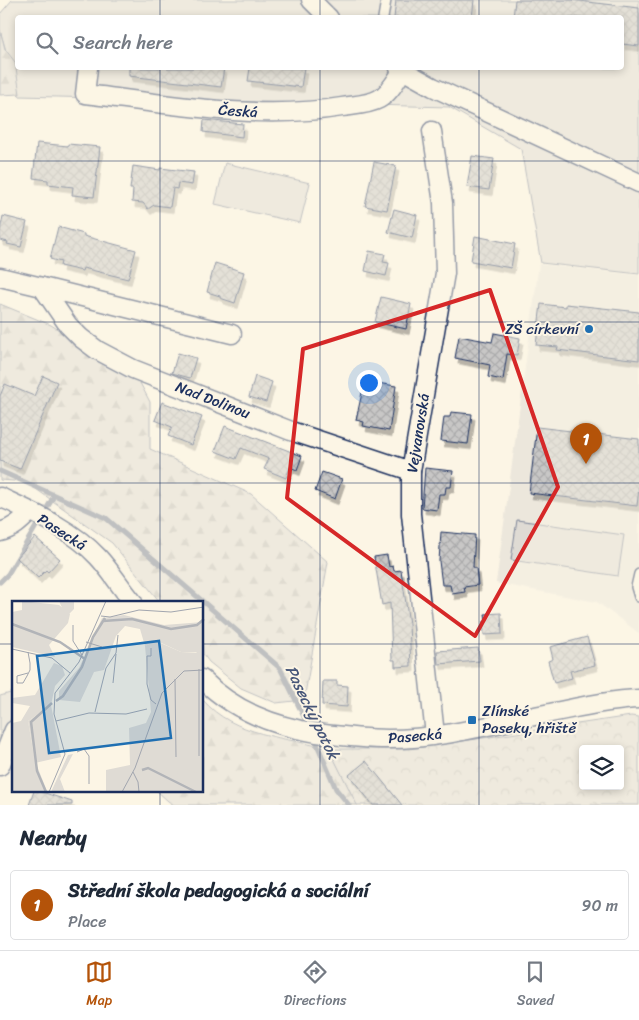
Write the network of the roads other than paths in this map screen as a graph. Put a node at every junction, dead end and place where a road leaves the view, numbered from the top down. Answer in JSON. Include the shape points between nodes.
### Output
{"nodes":[{"id":1,"x":311,"y":0,"type":"edge"},
{"id":2,"x":386,"y":0,"type":"edge"},
{"id":3,"x":326,"y":15,"type":"edge"},
{"id":4,"x":384,"y":15,"type":"edge"},
{"id":5,"x":88,"y":70,"type":"edge"},
{"id":6,"x":400,"y":70,"type":"edge"},
{"id":7,"x":403,"y":70,"type":"edge"},
{"id":8,"x":432,"y":131,"type":"dead end"},
{"id":9,"x":639,"y":183,"type":"edge"},
{"id":10,"x":0,"y":277,"type":"edge"},
{"id":11,"x":42,"y":287,"type":"junction"},
{"id":12,"x":232,"y":334,"type":"dead end"},
{"id":13,"x":411,"y":471,"type":"junction"},
{"id":14,"x":0,"y":497,"type":"edge"},
{"id":15,"x":30,"y":512,"type":"junction"},
{"id":16,"x":0,"y":532,"type":"edge"},
{"id":17,"x":639,"y":574,"type":"edge"},
{"id":18,"x":639,"y":597,"type":"edge"},
{"id":19,"x":131,"y":601,"type":"edge"},
{"id":20,"x":204,"y":681,"type":"edge"},
{"id":21,"x":639,"y":700,"type":"edge"},
{"id":22,"x":12,"y":735,"type":"edge"},
{"id":23,"x":436,"y":736,"type":"junction"},
{"id":24,"x":0,"y":766,"type":"edge"}],
"edges":[{"from":1,"to":3,"type":"street"},
{"from":2,"to":4,"type":"lane"},
{"from":5,"to":6,"type":"street","name":"Česká","via":[[85,94],[268,114],[316,111],[374,101],[387,93]]},
{"from":7,"to":9,"type":"street","name":"Česká"},
{"from":8,"to":13,"type":"street","name":"Vejvanovská","via":[[443,203],[445,273]]},
{"from":10,"to":11,"type":"street"},
{"from":11,"to":12,"type":"street"},
{"from":11,"to":13,"type":"street","name":"Nad Dolinou","via":[[81,338],[133,369],[291,431]]},
{"from":13,"to":23,"type":"street","name":"Vejvanovská","via":[[411,514]]},
{"from":14,"to":15,"type":"street","name":"Pasecká"},
{"from":15,"to":16,"type":"street","via":[[20,522]]},
{"from":15,"to":19,"type":"street","name":"Pasecká","via":[[84,544]]},
{"from":17,"to":18,"type":"lane","via":[[636,587]]},
{"from":20,"to":23,"type":"street","name":"Pasecká","via":[[224,699],[255,717],[308,732],[364,739]]},
{"from":21,"to":23,"type":"street","name":"Pasecká","via":[[603,703]]},
{"from":22,"to":24,"type":"street"}]}
